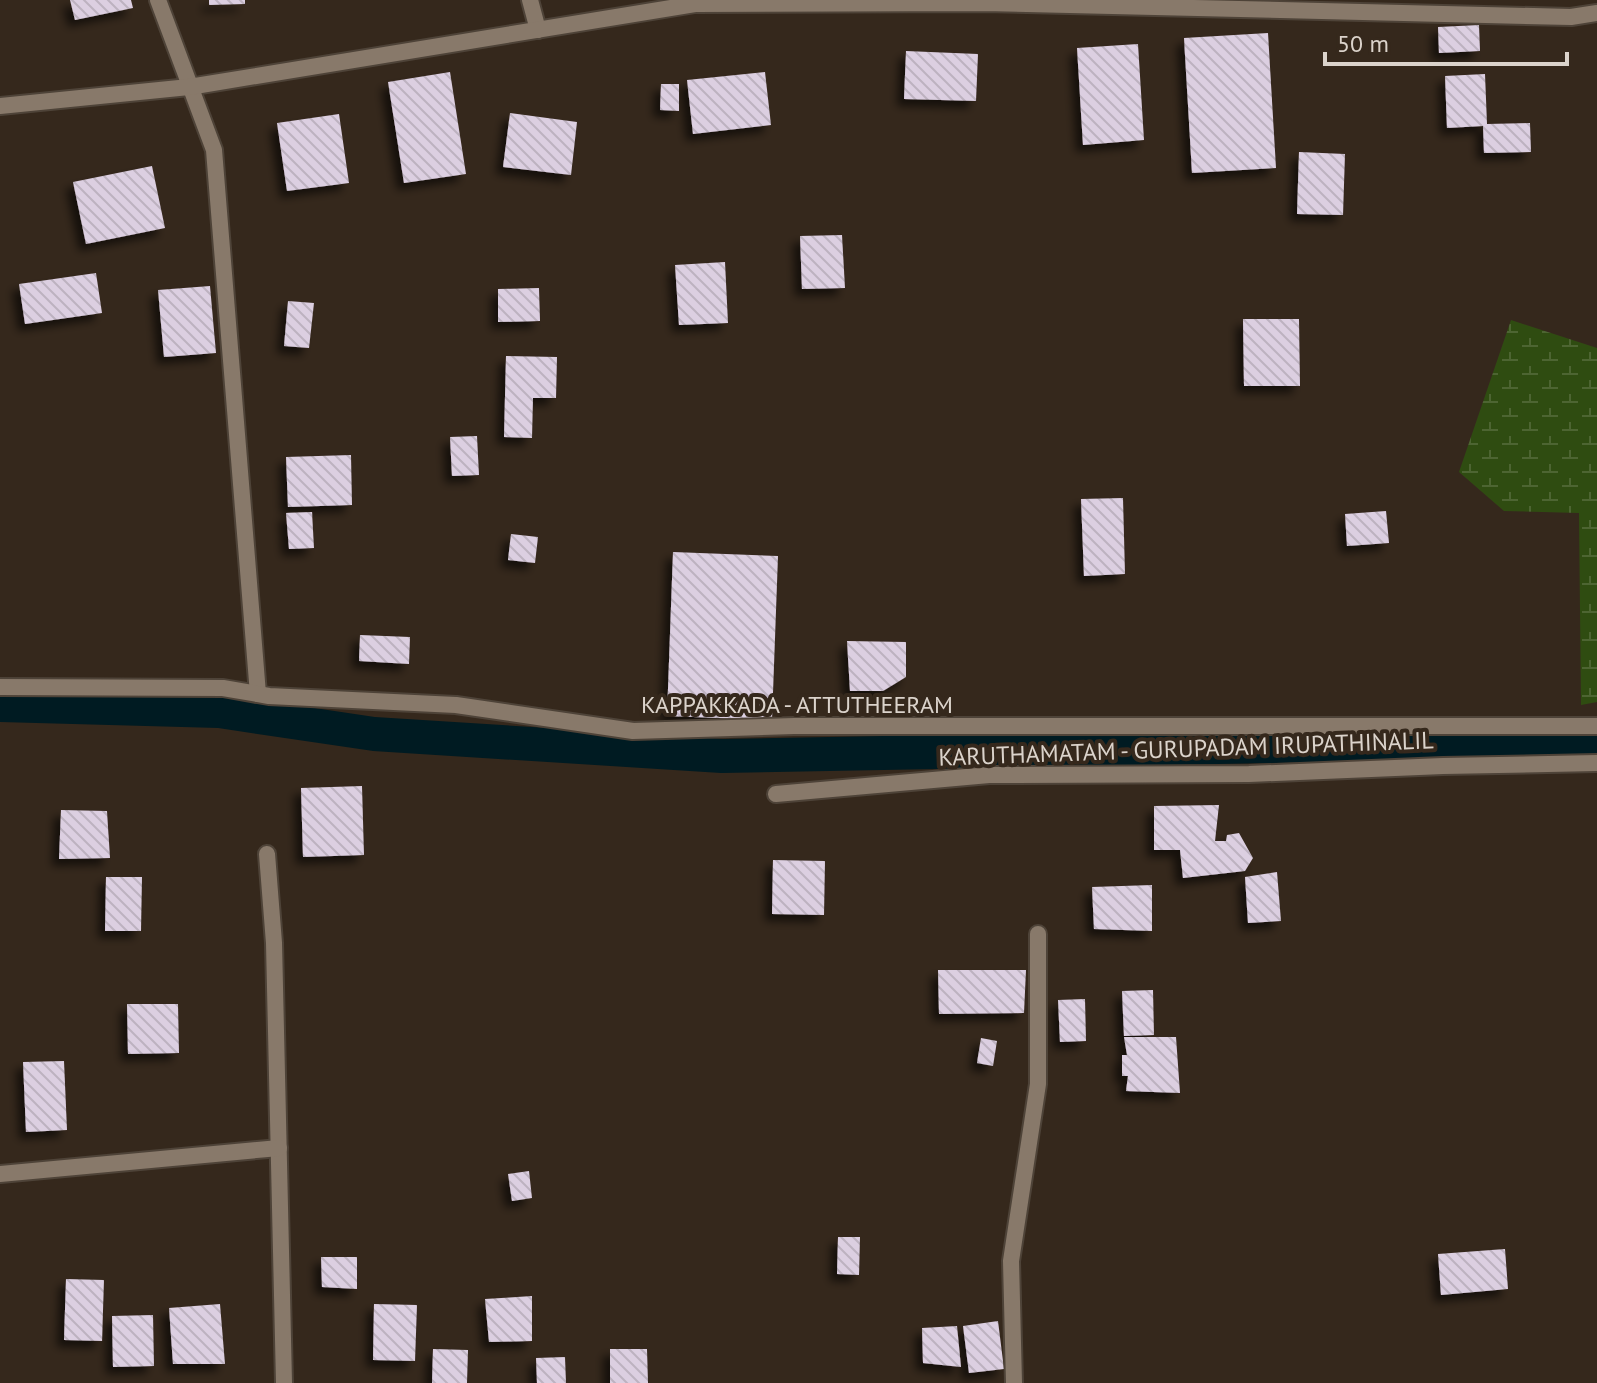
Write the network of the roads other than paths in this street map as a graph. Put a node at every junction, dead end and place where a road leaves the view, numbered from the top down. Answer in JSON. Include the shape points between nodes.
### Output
{"nodes":[{"id":1,"x":158,"y":0,"type":"edge"},
{"id":2,"x":530,"y":0,"type":"edge"},
{"id":3,"x":1597,"y":13,"type":"edge"},
{"id":4,"x":538,"y":30,"type":"junction"},
{"id":5,"x":189,"y":87,"type":"junction"},
{"id":6,"x":0,"y":106,"type":"edge"},
{"id":7,"x":0,"y":687,"type":"edge"},
{"id":8,"x":258,"y":694,"type":"junction"},
{"id":9,"x":1597,"y":726,"type":"edge"},
{"id":10,"x":1597,"y":763,"type":"edge"},
{"id":11,"x":776,"y":794,"type":"dead end"},
{"id":12,"x":267,"y":854,"type":"dead end"},
{"id":13,"x":1038,"y":934,"type":"dead end"},
{"id":14,"x":279,"y":1148,"type":"junction"},
{"id":15,"x":0,"y":1174,"type":"edge"},
{"id":16,"x":284,"y":1383,"type":"edge"},
{"id":17,"x":1014,"y":1383,"type":"edge"}],
"edges":[{"from":1,"to":5,"type":"street"},
{"from":2,"to":4,"type":"street"},
{"from":3,"to":4,"type":"street","via":[[1571,17],[985,3],[695,4]]},
{"from":4,"to":5,"type":"street"},
{"from":5,"to":6,"type":"street"},
{"from":5,"to":8,"type":"street","via":[[214,150]]},
{"from":7,"to":8,"type":"street","name":"KAPPAKKADA - ATTUTHEERAM","via":[[223,688]]},
{"from":8,"to":9,"type":"street","name":"KAPPAKKADA - ATTUTHEERAM","via":[[456,705],[633,731],[794,726]]},
{"from":10,"to":11,"type":"street","name":"KARUTHAMATAM - GURUPADAM IRUPATHINALIL","via":[[1249,774],[989,775]]},
{"from":12,"to":14,"type":"street"},
{"from":13,"to":17,"type":"street","via":[[1038,1084],[1011,1261]]},
{"from":14,"to":15,"type":"street"},
{"from":14,"to":16,"type":"street"}]}
